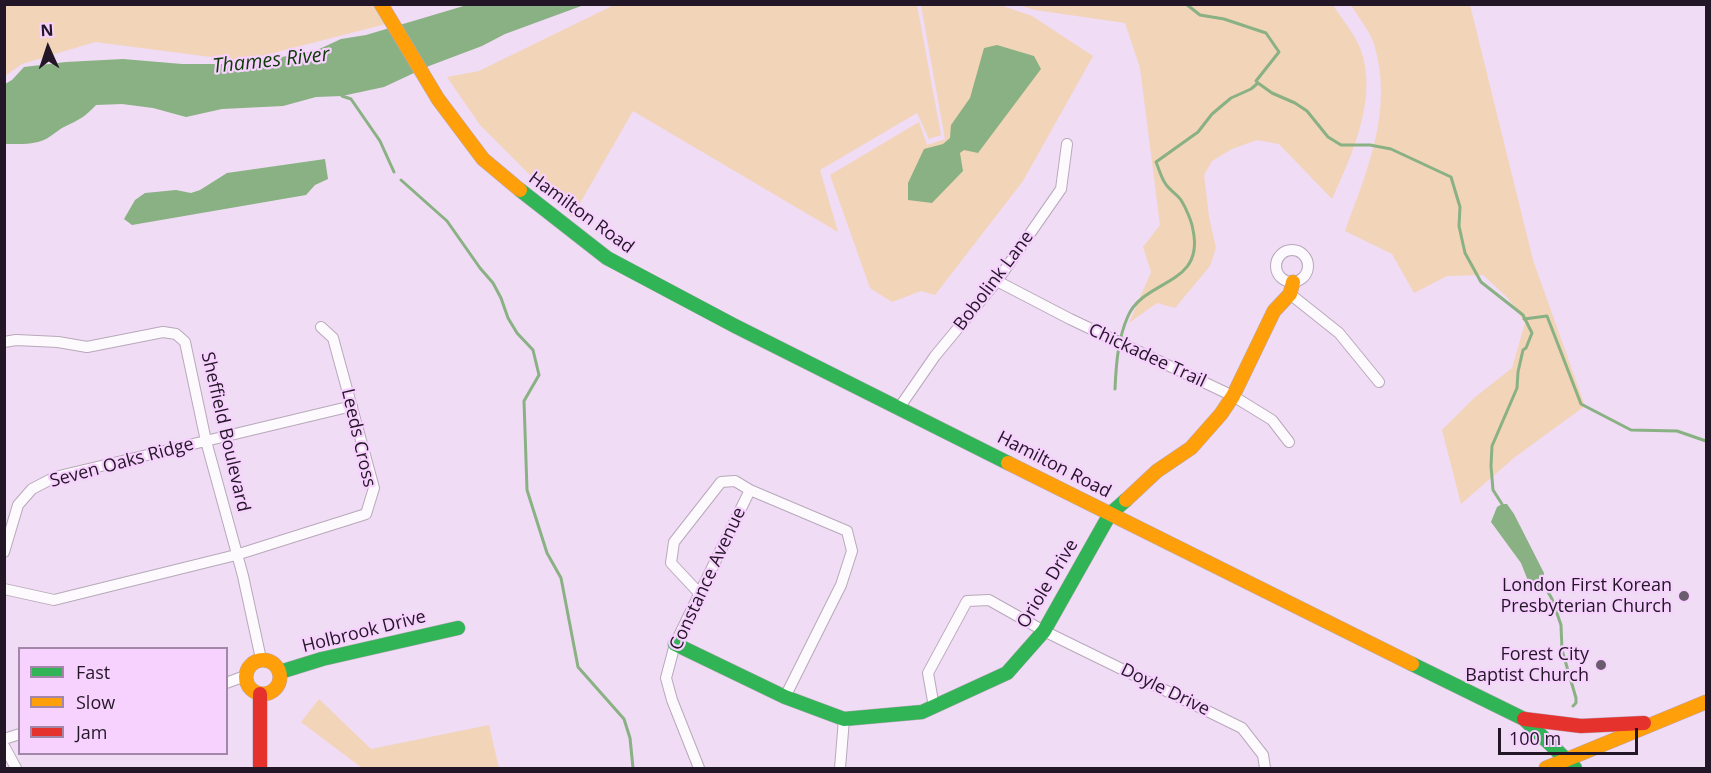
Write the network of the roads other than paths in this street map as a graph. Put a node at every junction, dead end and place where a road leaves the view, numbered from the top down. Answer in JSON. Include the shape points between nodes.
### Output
{"nodes":[{"id":1,"x":381,"y":4,"type":"edge"},
{"id":2,"x":1066,"y":144,"type":"dead end"},
{"id":3,"x":997,"y":281,"type":"junction"},
{"id":4,"x":1292,"y":288,"type":"joint"},
{"id":5,"x":321,"y":327,"type":"dead end"},
{"id":6,"x":4,"y":342,"type":"edge"},
{"id":7,"x":1379,"y":382,"type":"dead end"},
{"id":8,"x":1233,"y":396,"type":"junction"},
{"id":9,"x":352,"y":406,"type":"junction"},
{"id":10,"x":899,"y":408,"type":"junction"},
{"id":11,"x":206,"y":441,"type":"junction"},
{"id":12,"x":1289,"y":442,"type":"dead end"},
{"id":13,"x":750,"y":490,"type":"junction"},
{"id":14,"x":1110,"y":514,"type":"junction"},
{"id":15,"x":4,"y":552,"type":"edge"},
{"id":16,"x":236,"y":555,"type":"junction"},
{"id":17,"x":4,"y":589,"type":"edge"},
{"id":18,"x":700,"y":594,"type":"junction"},
{"id":19,"x":458,"y":628,"type":"dead end"},
{"id":20,"x":1044,"y":631,"type":"junction"},
{"id":21,"x":675,"y":644,"type":"junction"},
{"id":22,"x":261,"y":659,"type":"junction"},
{"id":23,"x":280,"y":672,"type":"junction"},
{"id":24,"x":245,"y":676,"type":"junction"},
{"id":25,"x":228,"y":682,"type":"edge"},
{"id":26,"x":260,"y":694,"type":"junction"},
{"id":27,"x":785,"y":697,"type":"junction"},
{"id":28,"x":1707,"y":702,"type":"edge"},
{"id":29,"x":934,"y":707,"type":"junction"},
{"id":30,"x":844,"y":719,"type":"junction"},
{"id":31,"x":1524,"y":719,"type":"junction"},
{"id":32,"x":1655,"y":723,"type":"junction"},
{"id":33,"x":4,"y":746,"type":"edge"},
{"id":34,"x":1571,"y":764,"type":"edge"},
{"id":35,"x":15,"y":768,"type":"edge"},
{"id":36,"x":260,"y":768,"type":"edge"},
{"id":37,"x":699,"y":768,"type":"edge"},
{"id":38,"x":840,"y":768,"type":"edge"},
{"id":39,"x":1265,"y":768,"type":"edge"},
{"id":40,"x":1546,"y":768,"type":"edge"}],
"edges":[{"from":1,"to":10,"type":"main road","name":"Hamilton Road","via":[[428,84],[483,159],[534,202],[607,258]]},
{"from":2,"to":3,"type":"street","name":"Bobolink Lane","via":[[1061,189]]},
{"from":3,"to":8,"type":"street","name":"Chickadee Trail"},
{"from":3,"to":10,"type":"street","name":"Bobolink Lane","via":[[935,356]]},
{"from":4,"to":7,"type":"street","name":"Oriole Drive","via":[[1339,333]]},
{"from":4,"to":8,"type":"main road","name":"Oriole Drive","via":[[1274,311]]},
{"from":5,"to":9,"type":"street","name":"Leeds Cross","via":[[333,338]]},
{"from":6,"to":11,"type":"street","name":"Sheffield Boulevard","via":[[58,342],[87,347],[163,332],[177,334],[185,342],[190,360]]},
{"from":8,"to":12,"type":"street","name":"Chickadee Trail","via":[[1272,420]]},
{"from":8,"to":14,"type":"main road","name":"Oriole Drive","via":[[1191,448],[1157,471]]},
{"from":9,"to":11,"type":"street","name":"Seven Oaks Ridge"},
{"from":9,"to":16,"type":"street","name":"Leeds Cross","via":[[374,488],[366,514]]},
{"from":10,"to":14,"type":"main road","name":"Hamilton Road"},
{"from":11,"to":15,"type":"street","name":"Seven Oaks Ridge","via":[[55,477],[32,489],[18,505]]},
{"from":11,"to":16,"type":"street","name":"Sheffield Boulevard"},
{"from":13,"to":18,"type":"street","name":"Constance Avenue"},
{"from":13,"to":18,"type":"street","via":[[735,481],[721,482],[674,542],[671,563]]},
{"from":13,"to":27,"type":"street","name":"Constance Avenue","via":[[847,531],[852,551],[841,585]]},
{"from":14,"to":20,"type":"main road","name":"Oriole Drive"},
{"from":14,"to":31,"type":"main road","name":"Hamilton Road"},
{"from":16,"to":17,"type":"street","via":[[54,600]]},
{"from":16,"to":22,"type":"street","name":"Sheffield Boulevard"},
{"from":18,"to":21,"type":"street","name":"Constance Avenue"},
{"from":19,"to":23,"type":"main road","name":"Holbrook Drive"},
{"from":20,"to":29,"type":"main road","name":"Oriole Drive","via":[[1007,673]]},
{"from":20,"to":29,"type":"street","name":"Doyle Drive","via":[[989,600],[967,601],[928,673]]},
{"from":20,"to":39,"type":"street","name":"Doyle Drive","via":[[1242,728],[1263,755]]},
{"from":21,"to":27,"type":"main road","name":"Oriole Drive"},
{"from":21,"to":37,"type":"street","name":"Constance Avenue","via":[[666,678]]},
{"from":22,"to":23,"type":"main road","via":[[274,664]]},
{"from":22,"to":24,"type":"main road","via":[[252,663]]},
{"from":23,"to":26,"type":"main road","via":[[280,682],[274,690]]},
{"from":24,"to":25,"type":"street"},
{"from":24,"to":26,"type":"main road","via":[[248,686]]},
{"from":26,"to":36,"type":"main road"},
{"from":27,"to":30,"type":"main road","name":"Oriole Drive"},
{"from":28,"to":32,"type":"main road"},
{"from":29,"to":30,"type":"main road","name":"Oriole Drive","via":[[922,712]]},
{"from":30,"to":38,"type":"street"},
{"from":31,"to":32,"type":"main road","via":[[1581,726]]},
{"from":31,"to":34,"type":"main road","name":"Hamilton Road"},
{"from":32,"to":34,"type":"main road"},
{"from":33,"to":35,"type":"street"},
{"from":34,"to":40,"type":"main road"}]}
